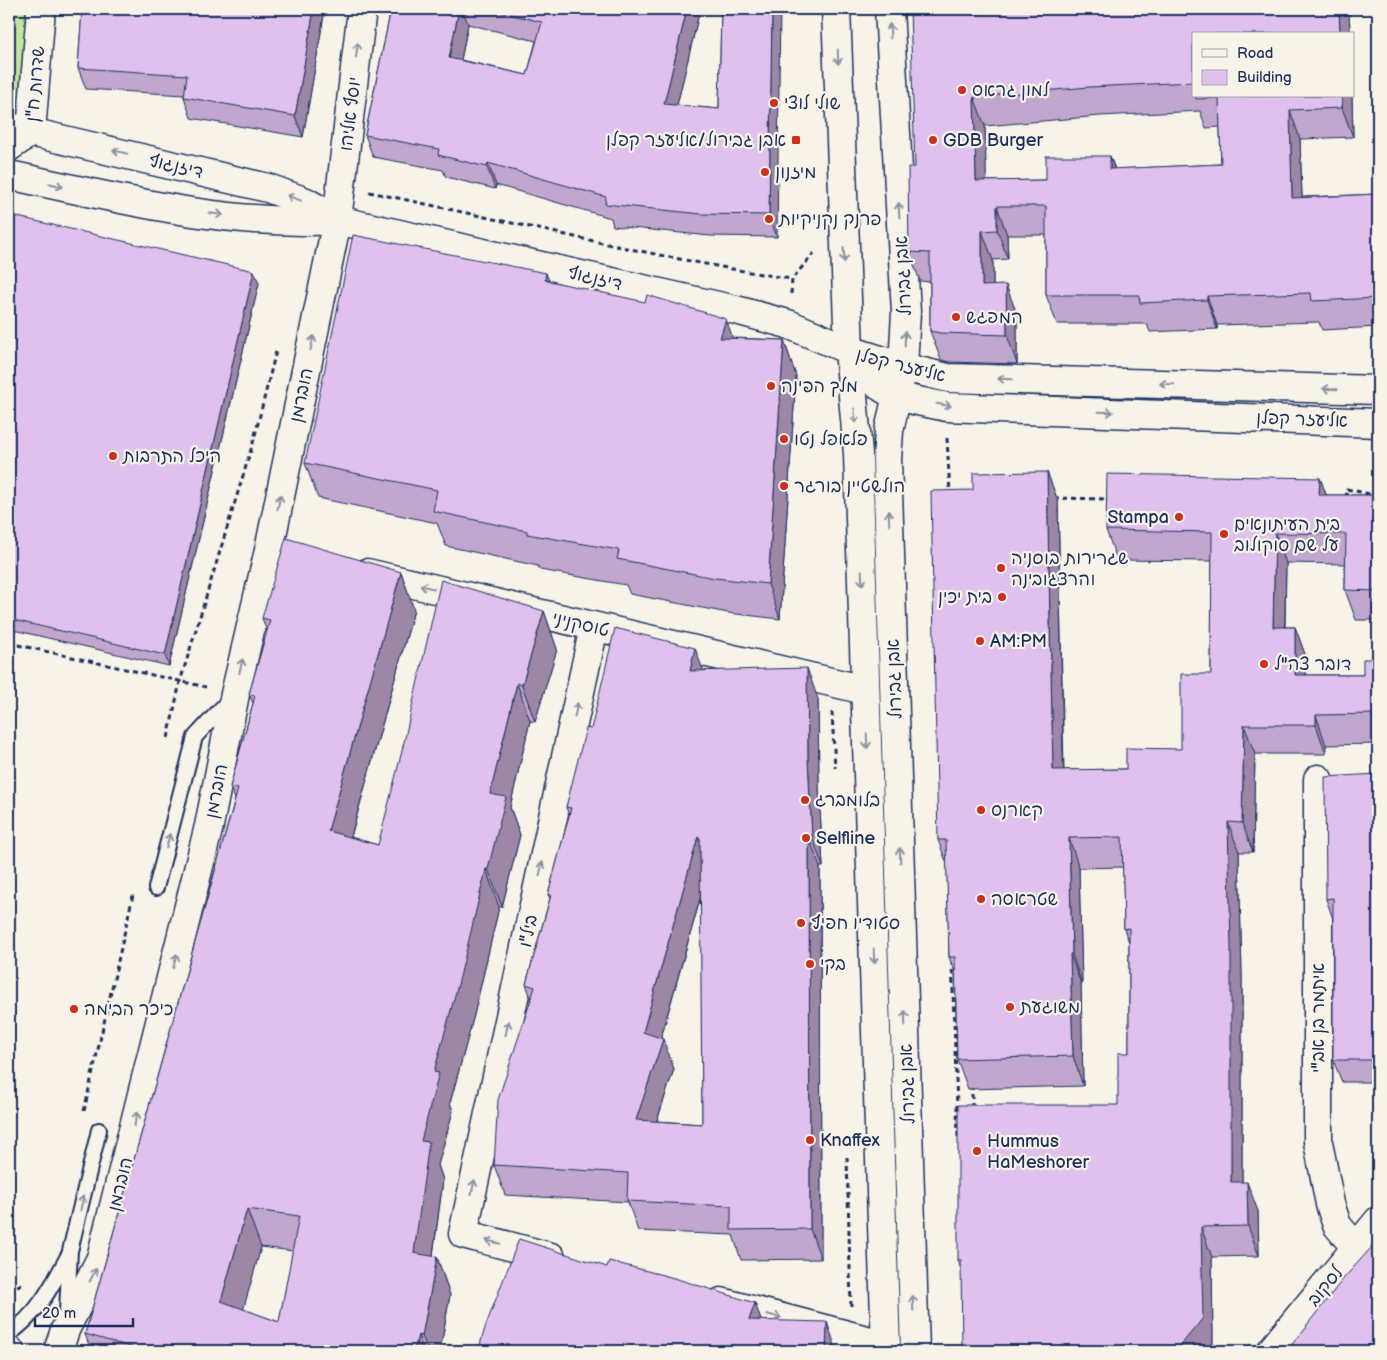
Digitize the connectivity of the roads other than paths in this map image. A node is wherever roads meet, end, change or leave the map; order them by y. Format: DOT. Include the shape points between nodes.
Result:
graph roads {
  1 [pos="41,9"];
  2 [pos="362,9"];
  3 [pos="836,9"];
  4 [pos="889,9"];
  5 [pos="16,135"];
  6 [pos="9,175"];
  7 [pos="337,220"];
  8 [pos="848,350"];
  9 [pos="904,367"];
  10 [pos="1378,390"];
  11 [pos="896,395"];
  12 [pos="1378,423"];
  13 [pos="269,550"];
  14 [pos="297,557"];
  15 [pos="345,568"];
  16 [pos="594,626"];
  17 [pos="865,690"];
  18 [pos="235,694"];
  19 [pos="1318,779"];
  20 [pos="156,888"];
  21 [pos="99,1130"];
  22 [pos="1378,1221"];
  23 [pos="1356,1248"];
  24 [pos="524,1250"];
  25 [pos="70,1251"];
  26 [pos="572,1262"];
  27 [pos="513,1277"];
  28 [pos="697,1295"];
  29 [pos="9,1334"];
  30 [pos="62,1340"];
  31 [pos="886,1348"];
  32 [pos="915,1351"];
  33 [pos="1271,1351"];
  1 -- 5 [label="street, שדרות ח\"ן"];
  7 -- 2 [label="street, יוסף אליהו, one-way"];
  3 -- 8 [label="street, אבן גבירול, one-way"];
  9 -- 4 [label="street, אבן גבירול, one-way" via="906,312"];
  7 -- 5 [label="street, דיזנגוף, one-way" via="306,202 268,188"];
  6 -- 7 [label="street, דיזנגוף, one-way" via="112,198 247,218 304,222"];
  7 -- 8 [label="street, דיזנגוף" via="736,310 788,324"];
  13 -- 7 [label="street, הוברמן, one-way"];
  8 -- 9 [label="street, אליעזר קפלן"];
  8 -- 11 [label="street, אליעזר קפלן" via="870,378"];
  8 -- 17 [label="street, אבן גבירול, one-way" via="858,454"];
  10 -- 9 [label="street, אליעזר קפלן, one-way" via="948,378"];
  9 -- 11 [label="street, אבן גבירול"];
  11 -- 12 [label="street, אליעזר קפלן, one-way" via="946,407"];
  32 -- 11 [label="street, אבן גבירול, one-way" via="888,469 889,431"];
  13 -- 14 [label="street"];
  18 -- 13 [label="street, הוברמן, one-way"];
  16 -- 15 [label="street, טוסקניני, one-way"];
  16 -- 17 [label="street, טוסקניני"];
  24 -- 16 [label="street, ביל\"ו, one-way" via="463,1234"];
  17 -- 31 [label="street, אבן גבירול, one-way"];
  20 -- 18 [label="lane, one-way" via="195,737"];
  30 -- 18 [label="street, הוברמן, one-way" via="101,1258 209,826"];
  19 -- 23 [label="street, איתמר בן אב\"י" via="1318,1142 1337,1225"];
  25 -- 21 [label="lane, one-way"];
  22 -- 23 [label="street, לסקוב"];
  23 -- 33 [label="street, לסקוב"];
  24 -- 26 [label="street"];
  24 -- 27 [label="street"];
  25 -- 29 [label="lane" via="35,1311"];
  25 -- 30 [label="lane"];
  28 -- 31 [label="street, one-way"];
}
